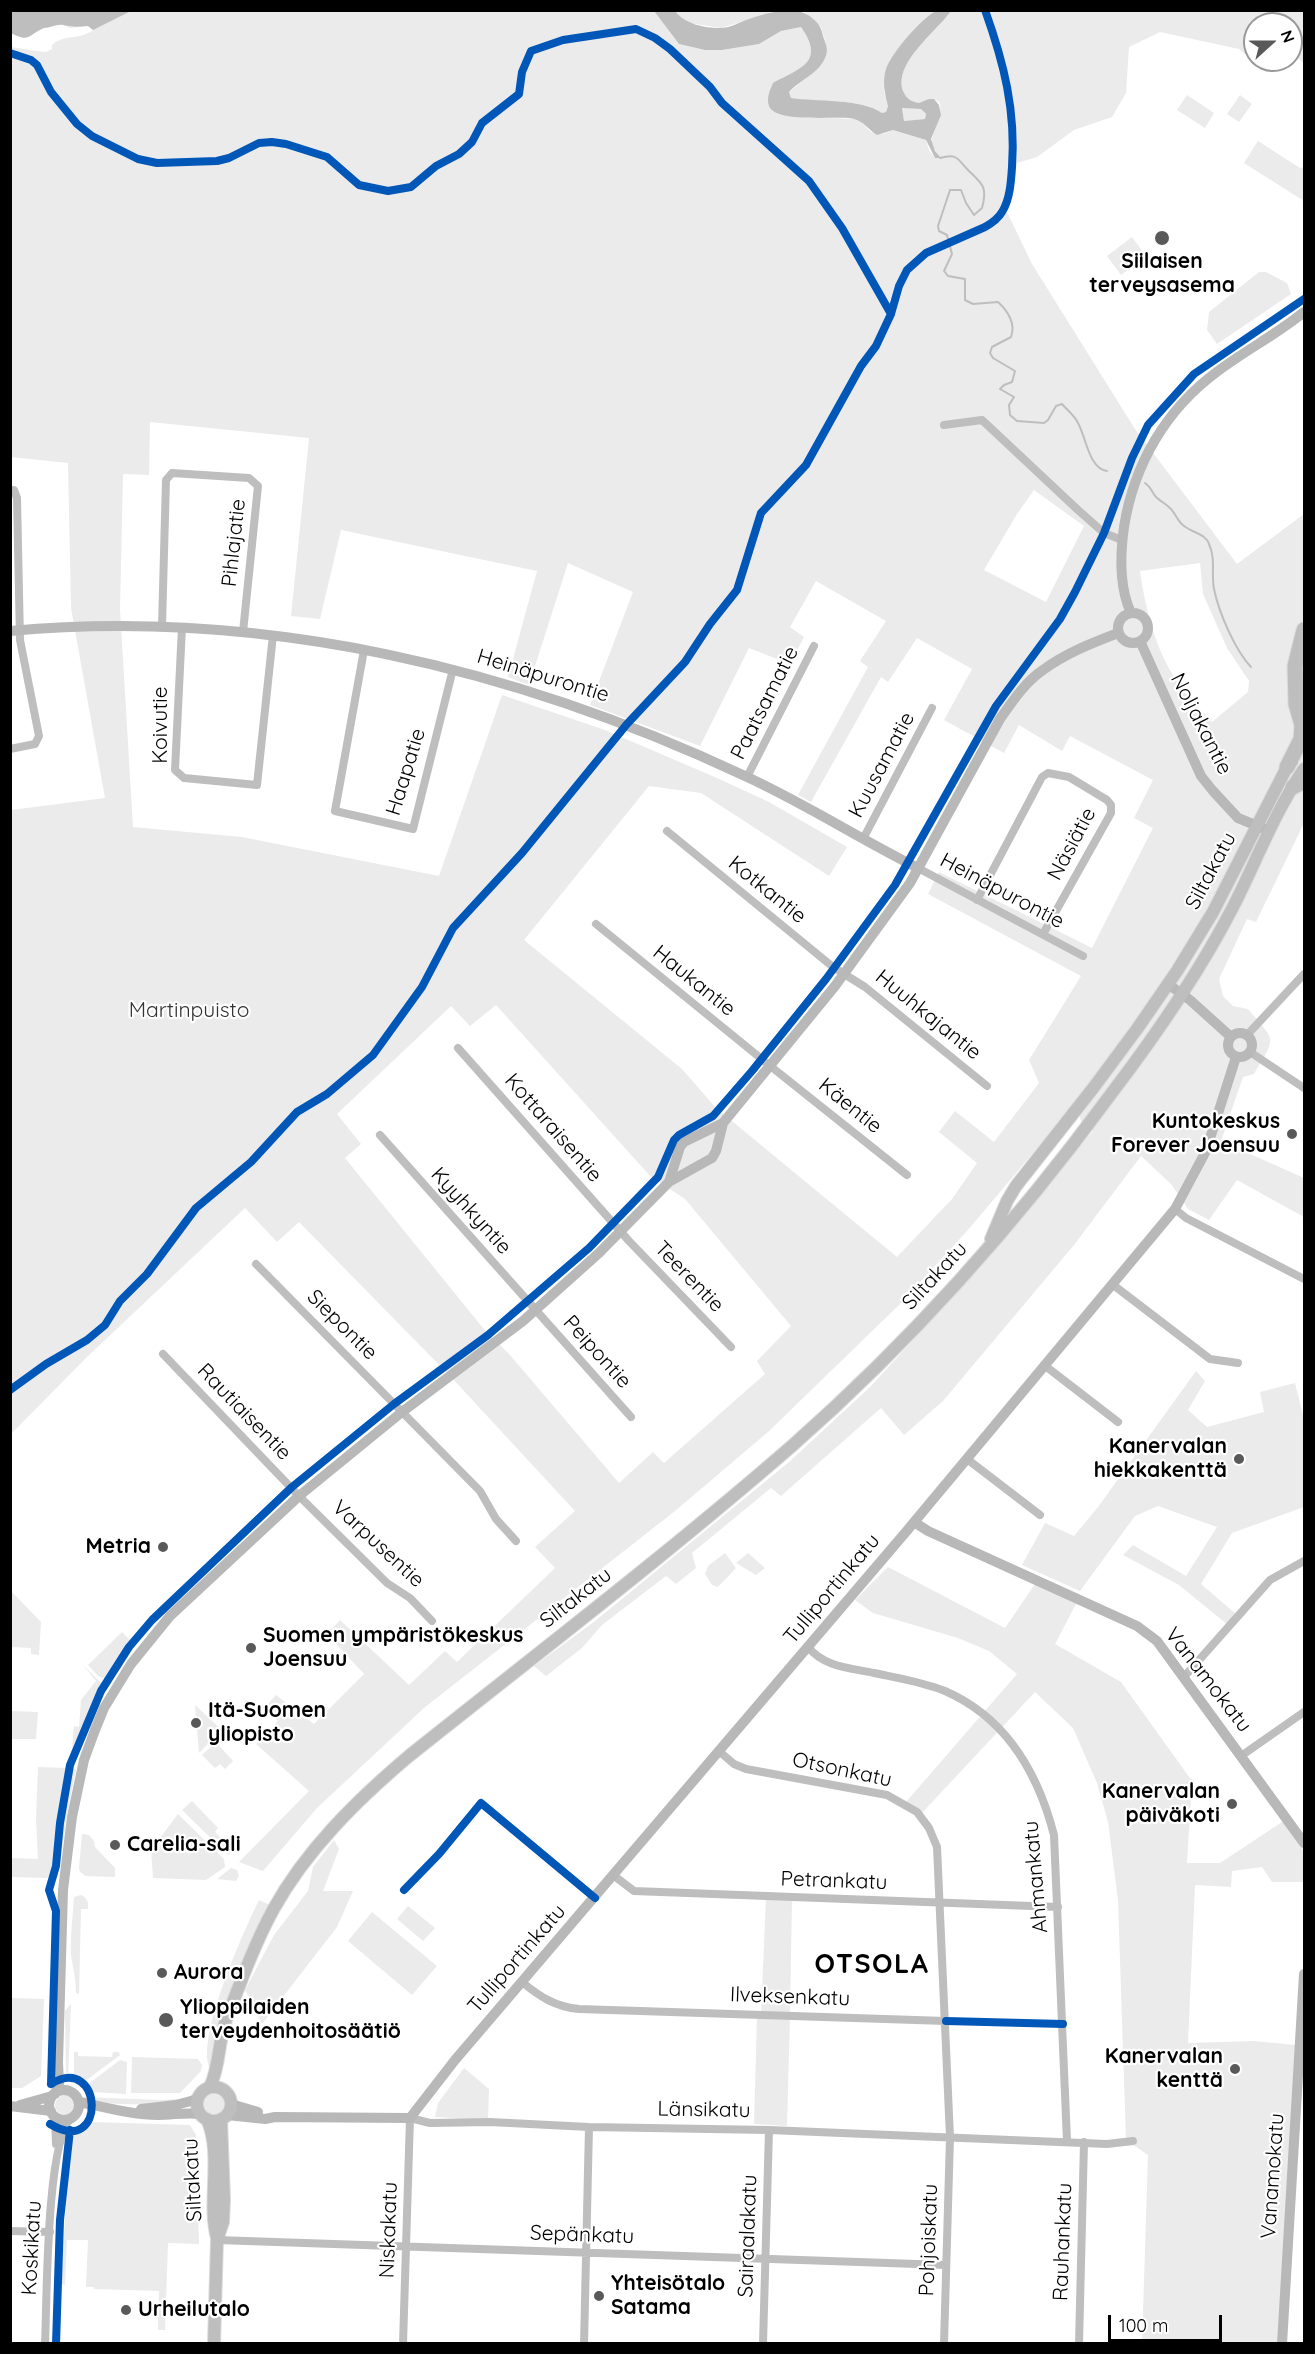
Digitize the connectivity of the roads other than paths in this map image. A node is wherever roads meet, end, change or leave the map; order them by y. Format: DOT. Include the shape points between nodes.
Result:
graph roads {
  1 [pos="1305,312"];
  2 [pos="944,425"];
  3 [pos="10,490"];
  4 [pos="1122,540"];
  5 [pos="1131,613"];
  6 [pos="162,626"];
  7 [pos="182,627"];
  8 [pos="15,630"];
  9 [pos="1305,630"];
  10 [pos="243,632"];
  11 [pos="1118,633"];
  12 [pos="273,635"];
  13 [pos="1140,641"];
  14 [pos="814,646"];
  15 [pos="364,650"];
  16 [pos="453,669"];
  17 [pos="1297,694"];
  18 [pos="932,708"];
  19 [pos="1305,715"];
  20 [pos="1305,747"];
  21 [pos="10,749"];
  22 [pos="1287,767"];
  23 [pos="1305,769"];
  24 [pos="747,777"];
  25 [pos="1299,784"];
  26 [pos="1257,826"];
  27 [pos="667,831"];
  28 [pos="1270,832"];
  29 [pos="863,839"];
  30 [pos="918,868"];
  31 [pos="977,900"];
  32 [pos="596,924"];
  33 [pos="1043,934"];
  34 [pos="1083,956"];
  35 [pos="844,974"];
  36 [pos="1305,974"];
  37 [pos="1168,984"];
  38 [pos="1182,994"];
  39 [pos="1247,1035"];
  40 [pos="1231,1037"];
  41 [pos="458,1048"];
  42 [pos="1250,1052"];
  43 [pos="1236,1057"];
  44 [pos="769,1065"];
  45 [pos="987,1086"];
  46 [pos="1305,1088"];
  47 [pos="723,1123"];
  48 [pos="380,1135"];
  49 [pos="907,1175"];
  50 [pos="669,1182"];
  51 [pos="1175,1209"];
  52 [pos="621,1232"];
  53 [pos="987,1249"];
  54 [pos="256,1264"];
  55 [pos="1305,1279"];
  56 [pos="1112,1284"];
  57 [pos="536,1310"];
  58 [pos="731,1347"];
  59 [pos="163,1354"];
  60 [pos="1238,1363"];
  61 [pos="1044,1365"];
  62 [pos="402,1412"];
  63 [pos="631,1417"];
  64 [pos="1118,1422"];
  65 [pos="967,1459"];
  66 [pos="298,1496"];
  67 [pos="1040,1515"];
  68 [pos="914,1522"];
  69 [pos="516,1541"];
  70 [pos="1305,1561"];
  71 [pos="432,1621"];
  72 [pos="808,1647"];
  73 [pos="1184,1677"];
  74 [pos="1305,1712"];
  75 [pos="720,1752"];
  76 [pos="1241,1756"];
  77 [pos="481,1803"];
  78 [pos="1305,1843"];
  79 [pos="613,1875"];
  80 [pos="595,1898"];
  81 [pos="940,1903"];
  82 [pos="1058,1906"];
  83 [pos="1305,1974"];
  84 [pos="522,1982"];
  85 [pos="232,2007"];
  86 [pos="946,2021"];
  87 [pos="59,2045"];
  88 [pos="1301,2076"];
  89 [pos="210,2087"];
  90 [pos="225,2091"];
  91 [pos="70,2092"];
  92 [pos="54,2095"];
  93 [pos="198,2098"];
  94 [pos="14,2106"];
  95 [pos="126,2110"];
  96 [pos="75,2111"];
  97 [pos="226,2113"];
  98 [pos="53,2114"];
  99 [pos="204,2116"];
  100 [pos="410,2118"];
  101 [pos="589,2127"];
  102 [pos="769,2130"];
  103 [pos="950,2137"];
  104 [pos="1067,2141"];
  105 [pos="1133,2141"];
  106 [pos="1084,2142"];
  107 [pos="56,2154"];
  108 [pos="10,2231"];
  109 [pos="50,2232"];
  110 [pos="217,2240"];
  111 [pos="406,2247"];
  112 [pos="586,2253"];
  113 [pos="766,2259"];
  114 [pos="946,2265"];
  115 [pos="45,2343"];
  116 [pos="214,2343"];
  117 [pos="403,2343"];
  118 [pos="584,2343"];
  119 [pos="763,2343"];
  120 [pos="944,2343"];
  121 [pos="1078,2343"];
  122 [pos="1282,2343"];
  1 -- 4 [label="street" via="1218,370 1170,417 1145,455 1126,512"];
  2 -- 4 [label="street" via="982,420 1104,533"];
  3 -- 8 [label="street" via="14,490 17,498"];
  4 -- 5 [label="street" via="1122,579"];
  5 -- 11 [label="street" via="1119,621"];
  5 -- 13 [label="street" via="1141,615 1147,623 1147,634"];
  6 -- 7 [label="street, Heinäpurontie"];
  6 -- 8 [label="street, Heinäpurontie"];
  6 -- 10 [label="street, Pihlajatie" via="166,480 172,473 249,478 258,486"];
  7 -- 10 [label="street, Heinäpurontie"];
  7 -- 12 [label="street, Koivutie" via="175,770 184,778 257,785"];
  8 -- 21 [label="street" via="39,736 35,744"];
  9 -- 17 [label="highway" via="1295,666"];
  10 -- 12 [label="street, Heinäpurontie"];
  11 -- 13 [label="street" via="1130,643"];
  11 -- 30 [label="street" via="1080,648 1042,670 1022,690 1000,719"];
  12 -- 15 [label="street, Heinäpurontie"];
  13 -- 26 [label="street, Noljakantie" via="1202,776 1238,818"];
  14 -- 24 [label="street, Paatsamatie"];
  15 -- 16 [label="street, Heinäpurontie"];
  15 -- 16 [label="street, Haapatie" via="335,812 412,829"];
  16 -- 24 [label="street, Heinäpurontie" via="617,720"];
  17 -- 19 [label="highway"];
  17 -- 22 [label="highway" via="1301,739"];
  18 -- 29 [label="street, Kuusamatie"];
  20 -- 22 [label="main road, Siltakatu"];
  22 -- 26 [label="main road, Siltakatu"];
  23 -- 25 [label="main road, Siltakatu"];
  24 -- 29 [label="street, Heinäpurontie"];
  25 -- 28 [label="main road, Siltakatu"];
  26 -- 28 [label="street, Noljakantie"];
  26 -- 37 [label="main road, Siltakatu" via="1213,912"];
  27 -- 35 [label="street, Kotkantie"];
  28 -- 38 [label="main road, Siltakatu" via="1232,909"];
  29 -- 30 [label="street, Heinäpurontie"];
  30 -- 31 [label="street, Heinäpurontie"];
  30 -- 35 [label="street"];
  31 -- 33 [label="street, Heinäpurontie"];
  31 -- 33 [label="street, Näsiätie" via="1042,777 1048,773 1069,777 1107,800 1111,813"];
  32 -- 44 [label="street, Haukantie"];
  33 -- 34 [label="street, Heinäpurontie"];
  35 -- 44 [label="street"];
  35 -- 45 [label="street, Huuhkajantie"];
  36 -- 39 [label="street"];
  37 -- 38 [label="street"];
  37 -- 53 [label="main road, Siltakatu" via="1094,1088 1016,1186"];
  38 -- 40 [label="street"];
  38 -- 53 [label="main road, Siltakatu" via="1104,1104"];
  39 -- 40 [label="street" via="1238,1033"];
  39 -- 42 [label="street" via="1252,1041"];
  40 -- 43 [label="street" via="1229,1050"];
  41 -- 52 [label="street, Kottaraisentie"];
  42 -- 43 [label="street"];
  42 -- 46 [label="street"];
  43 -- 51 [label="street, Tulliportinkatu" via="1206,1151"];
  44 -- 47 [label="street"];
  44 -- 49 [label="street, Käentie"];
  47 -- 50 [label="street" via="712,1158"];
  47 -- 50 [label="street" via="684,1142"];
  48 -- 57 [label="street, Kyyhkyntie"];
  50 -- 52 [label="street"];
  51 -- 55 [label="street"];
  51 -- 56 [label="street, Tulliportinkatu"];
  52 -- 57 [label="street"];
  52 -- 58 [label="street, Teerentie"];
  53 -- 85 [label="main road, Siltakatu" via="907,1335 795,1443 378,1783 329,1833 273,1911"];
  54 -- 62 [label="street, Siepontie"];
  56 -- 60 [label="street" via="1210,1359"];
  56 -- 61 [label="street, Tulliportinkatu"];
  57 -- 62 [label="street"];
  57 -- 63 [label="street, Peipontie"];
  59 -- 66 [label="street, Rautiaisentie"];
  61 -- 64 [label="street"];
  61 -- 65 [label="street, Tulliportinkatu"];
  62 -- 66 [label="street"];
  62 -- 69 [label="street, Siepontie" via="480,1491 496,1519"];
  65 -- 67 [label="street"];
  65 -- 68 [label="street, Tulliportinkatu"];
  66 -- 71 [label="street, Varpusentie"];
  66 -- 87 [label="street" via="170,1616 131,1664 95,1730 79,1783 65,1863"];
  68 -- 72 [label="street, Tulliportinkatu"];
  68 -- 73 [label="street, Vanamokatu" via="1137,1626 1157,1641"];
  70 -- 73 [label="street" via="1270,1580"];
  72 -- 75 [label="street, Tulliportinkatu"];
  72 -- 82 [label="street, Ahmankatu" via="824,1662 946,1692 968,1703 1003,1732 1032,1771 1046,1804 1054,1835"];
  73 -- 76 [label="street, Vanamokatu"];
  74 -- 76 [label="street"];
  75 -- 79 [label="street, Tulliportinkatu"];
  75 -- 81 [label="street, Otsonkatu" via="746,1769 869,1791 902,1802 929,1828 937,1847"];
  76 -- 78 [label="street, Vanamokatu"];
  77 -- 80 [label="street"];
  79 -- 80 [label="street, Tulliportinkatu"];
  79 -- 81 [label="street, Petrankatu" via="634,1891"];
  80 -- 84 [label="street, Tulliportinkatu"];
  81 -- 82 [label="street, Petrankatu"];
  81 -- 86 [label="street, Otsonkatu"];
  82 -- 104 [label="street, Ahmankatu"];
  83 -- 88 [label="street, Vanamokatu"];
  84 -- 86 [label="street, Ilveksenkatu" via="551,2002 579,2009"];
  84 -- 100 [label="street, Tulliportinkatu"];
  85 -- 89 [label="main road, Siltakatu"];
  85 -- 90 [label="main road, Siltakatu"];
  86 -- 103 [label="street, Otsonkatu"];
  87 -- 91 [label="street"];
  87 -- 92 [label="street" via="59,2084"];
  88 -- 122 [label="street, Vanamokatu"];
  89 -- 90 [label="main road"];
  89 -- 93 [label="main road"];
  90 -- 97 [label="main road"];
  91 -- 92 [label="street"];
  91 -- 96 [label="street" via="76,2096"];
  92 -- 94 [label="street"];
  92 -- 98 [label="street" via="50,2104"];
  93 -- 95 [label="street" via="176,2105"];
  93 -- 99 [label="main road" via="198,2109"];
  94 -- 98 [label="street"];
  95 -- 96 [label="street"];
  95 -- 99 [label="street"];
  96 -- 98 [label="street" via="63,2120"];
  96 -- 107 [label="street, Koskikatu" via="65,2124"];
  97 -- 99 [label="main road"];
  97 -- 100 [label="street, Länsikatu"];
  97 -- 110 [label="main road, Siltakatu" via="223,2222"];
  98 -- 107 [label="street, Koskikatu"];
  99 -- 110 [label="main road, Siltakatu" via="212,2135 213,2221"];
  100 -- 101 [label="street, Länsikatu" via="430,2123"];
  100 -- 111 [label="street, Niskakatu"];
  101 -- 102 [label="street, Länsikatu"];
  101 -- 112 [label="street"];
  102 -- 103 [label="street, Länsikatu"];
  102 -- 113 [label="street, Sairaalakatu"];
  103 -- 104 [label="street, Länsikatu"];
  103 -- 114 [label="street, Pohjoiskatu"];
  104 -- 106 [label="street, Länsikatu"];
  105 -- 106 [label="street, Länsikatu"];
  106 -- 121 [label="street, Rauhankatu"];
  107 -- 109 [label="street, Koskikatu"];
  108 -- 109 [label="street"];
  109 -- 115 [label="street, Koskikatu"];
  110 -- 111 [label="street, Sepänkatu"];
  110 -- 116 [label="main road, Siltakatu"];
  111 -- 112 [label="street, Sepänkatu"];
  111 -- 117 [label="street, Niskakatu"];
  112 -- 113 [label="street, Sepänkatu"];
  112 -- 118 [label="street"];
  113 -- 114 [label="street, Sepänkatu"];
  113 -- 119 [label="street, Sairaalakatu"];
  114 -- 120 [label="street, Pohjoiskatu"];
}
